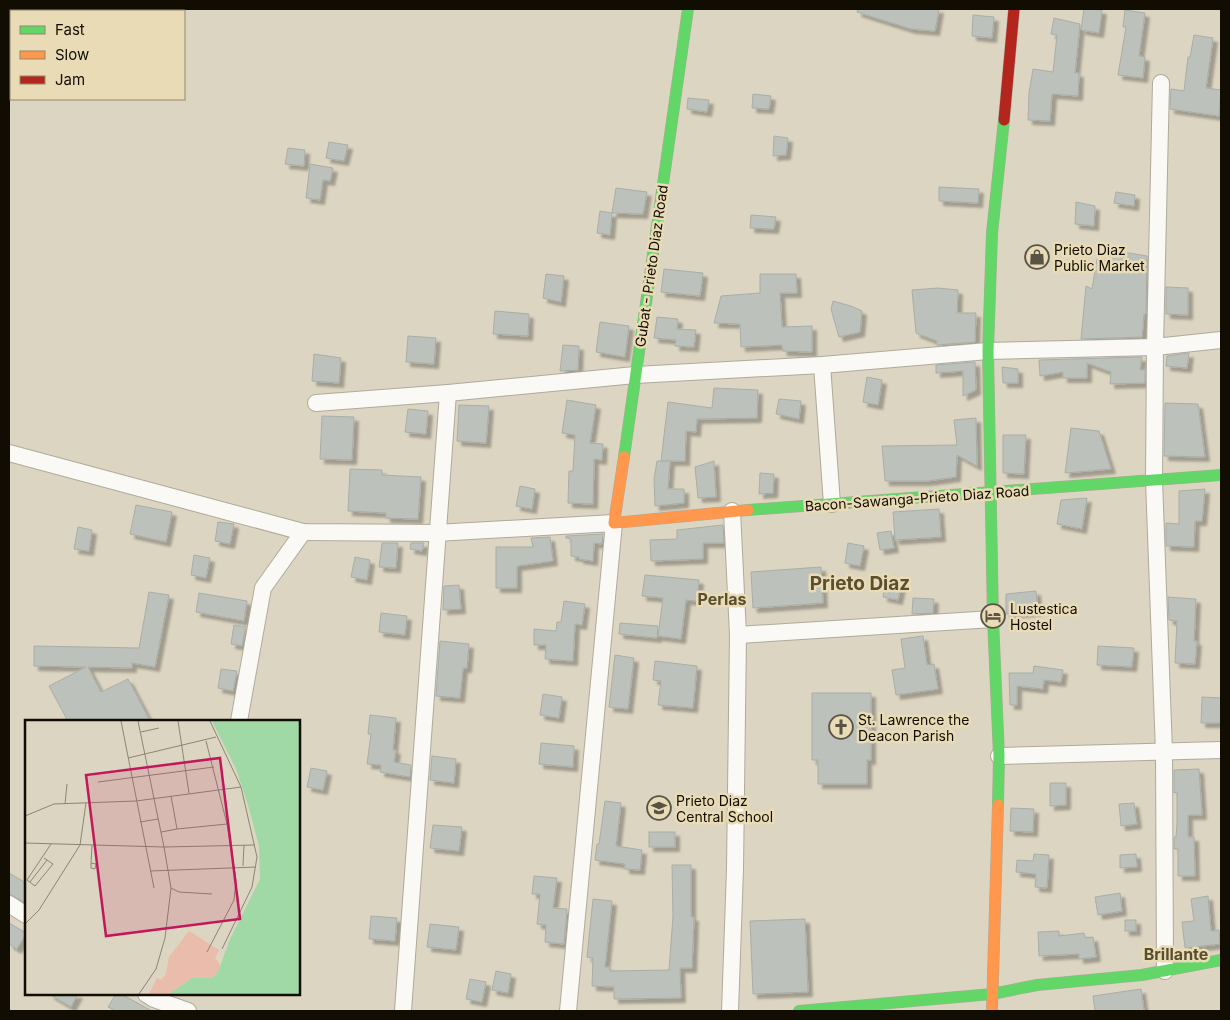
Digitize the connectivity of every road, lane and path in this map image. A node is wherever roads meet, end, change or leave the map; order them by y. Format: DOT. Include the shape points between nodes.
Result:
graph roads {
  1 [pos="688,9"];
  2 [pos="1014,9"];
  3 [pos="1161,83"];
  4 [pos="1221,340"];
  5 [pos="1155,347"];
  6 [pos="988,351"];
  7 [pos="822,365"];
  8 [pos="635,375"];
  9 [pos="448,393"];
  10 [pos="316,404"];
  11 [pos="9,453"];
  12 [pos="1221,475"];
  13 [pos="1154,480"];
  14 [pos="991,492"];
  15 [pos="832,504"];
  16 [pos="732,511"];
  17 [pos="614,523"];
  18 [pos="304,532"];
  19 [pos="436,533"];
  20 [pos="993,619"];
  21 [pos="738,635"];
  22 [pos="239,720"];
  23 [pos="1221,750"];
  24 [pos="1164,752"];
  25 [pos="999,756"];
  26 [pos="9,904"];
  27 [pos="25,914"];
  28 [pos="1221,960"];
  29 [pos="1164,972"];
  30 [pos="992,994"];
  31 [pos="148,995"];
  32 [pos="188,1011"];
  33 [pos="403,1011"];
  34 [pos="568,1011"];
  35 [pos="730,1011"];
  36 [pos="799,1011"];
  37 [pos="992,1011"];
  1 -- 8 [label="street, Gubat - Prieto Diaz Road"];
  2 -- 6 [label="street" via="992,233"];
  3 -- 5 [label="street"];
  4 -- 5 [label="street"];
  5 -- 6 [label="street"];
  5 -- 13 [label="street"];
  6 -- 7 [label="street"];
  6 -- 14 [label="street"];
  7 -- 8 [label="street"];
  7 -- 15 [label="street"];
  8 -- 9 [label="street"];
  8 -- 17 [label="street, Gubat - Prieto Diaz Road"];
  9 -- 10 [label="street"];
  9 -- 19 [label="street"];
  11 -- 18 [label="street"];
  12 -- 13 [label="street, Bacon-Sawanga-Prieto Diaz Road"];
  13 -- 14 [label="street, Bacon-Sawanga-Prieto Diaz Road"];
  13 -- 24 [label="street"];
  14 -- 15 [label="street, Bacon-Sawanga-Prieto Diaz Road"];
  14 -- 20 [label="street"];
  15 -- 16 [label="street, Bacon-Sawanga-Prieto Diaz Road"];
  16 -- 17 [label="street, Bacon-Sawanga-Prieto Diaz Road"];
  16 -- 21 [label="street"];
  17 -- 19 [label="street"];
  17 -- 34 [label="street"];
  18 -- 19 [label="street"];
  18 -- 22 [label="street" via="263,588"];
  19 -- 33 [label="street"];
  20 -- 21 [label="street"];
  20 -- 25 [label="street"];
  21 -- 35 [label="street"];
  23 -- 24 [label="street"];
  24 -- 25 [label="street"];
  24 -- 29 [label="street"];
  25 -- 30 [label="street"];
  26 -- 27 [label="street"];
  28 -- 29 [label="street"];
  29 -- 30 [label="street" via="1037,985"];
  30 -- 36 [label="street"];
  30 -- 37 [label="street"];
  31 -- 32 [label="street"];
}
